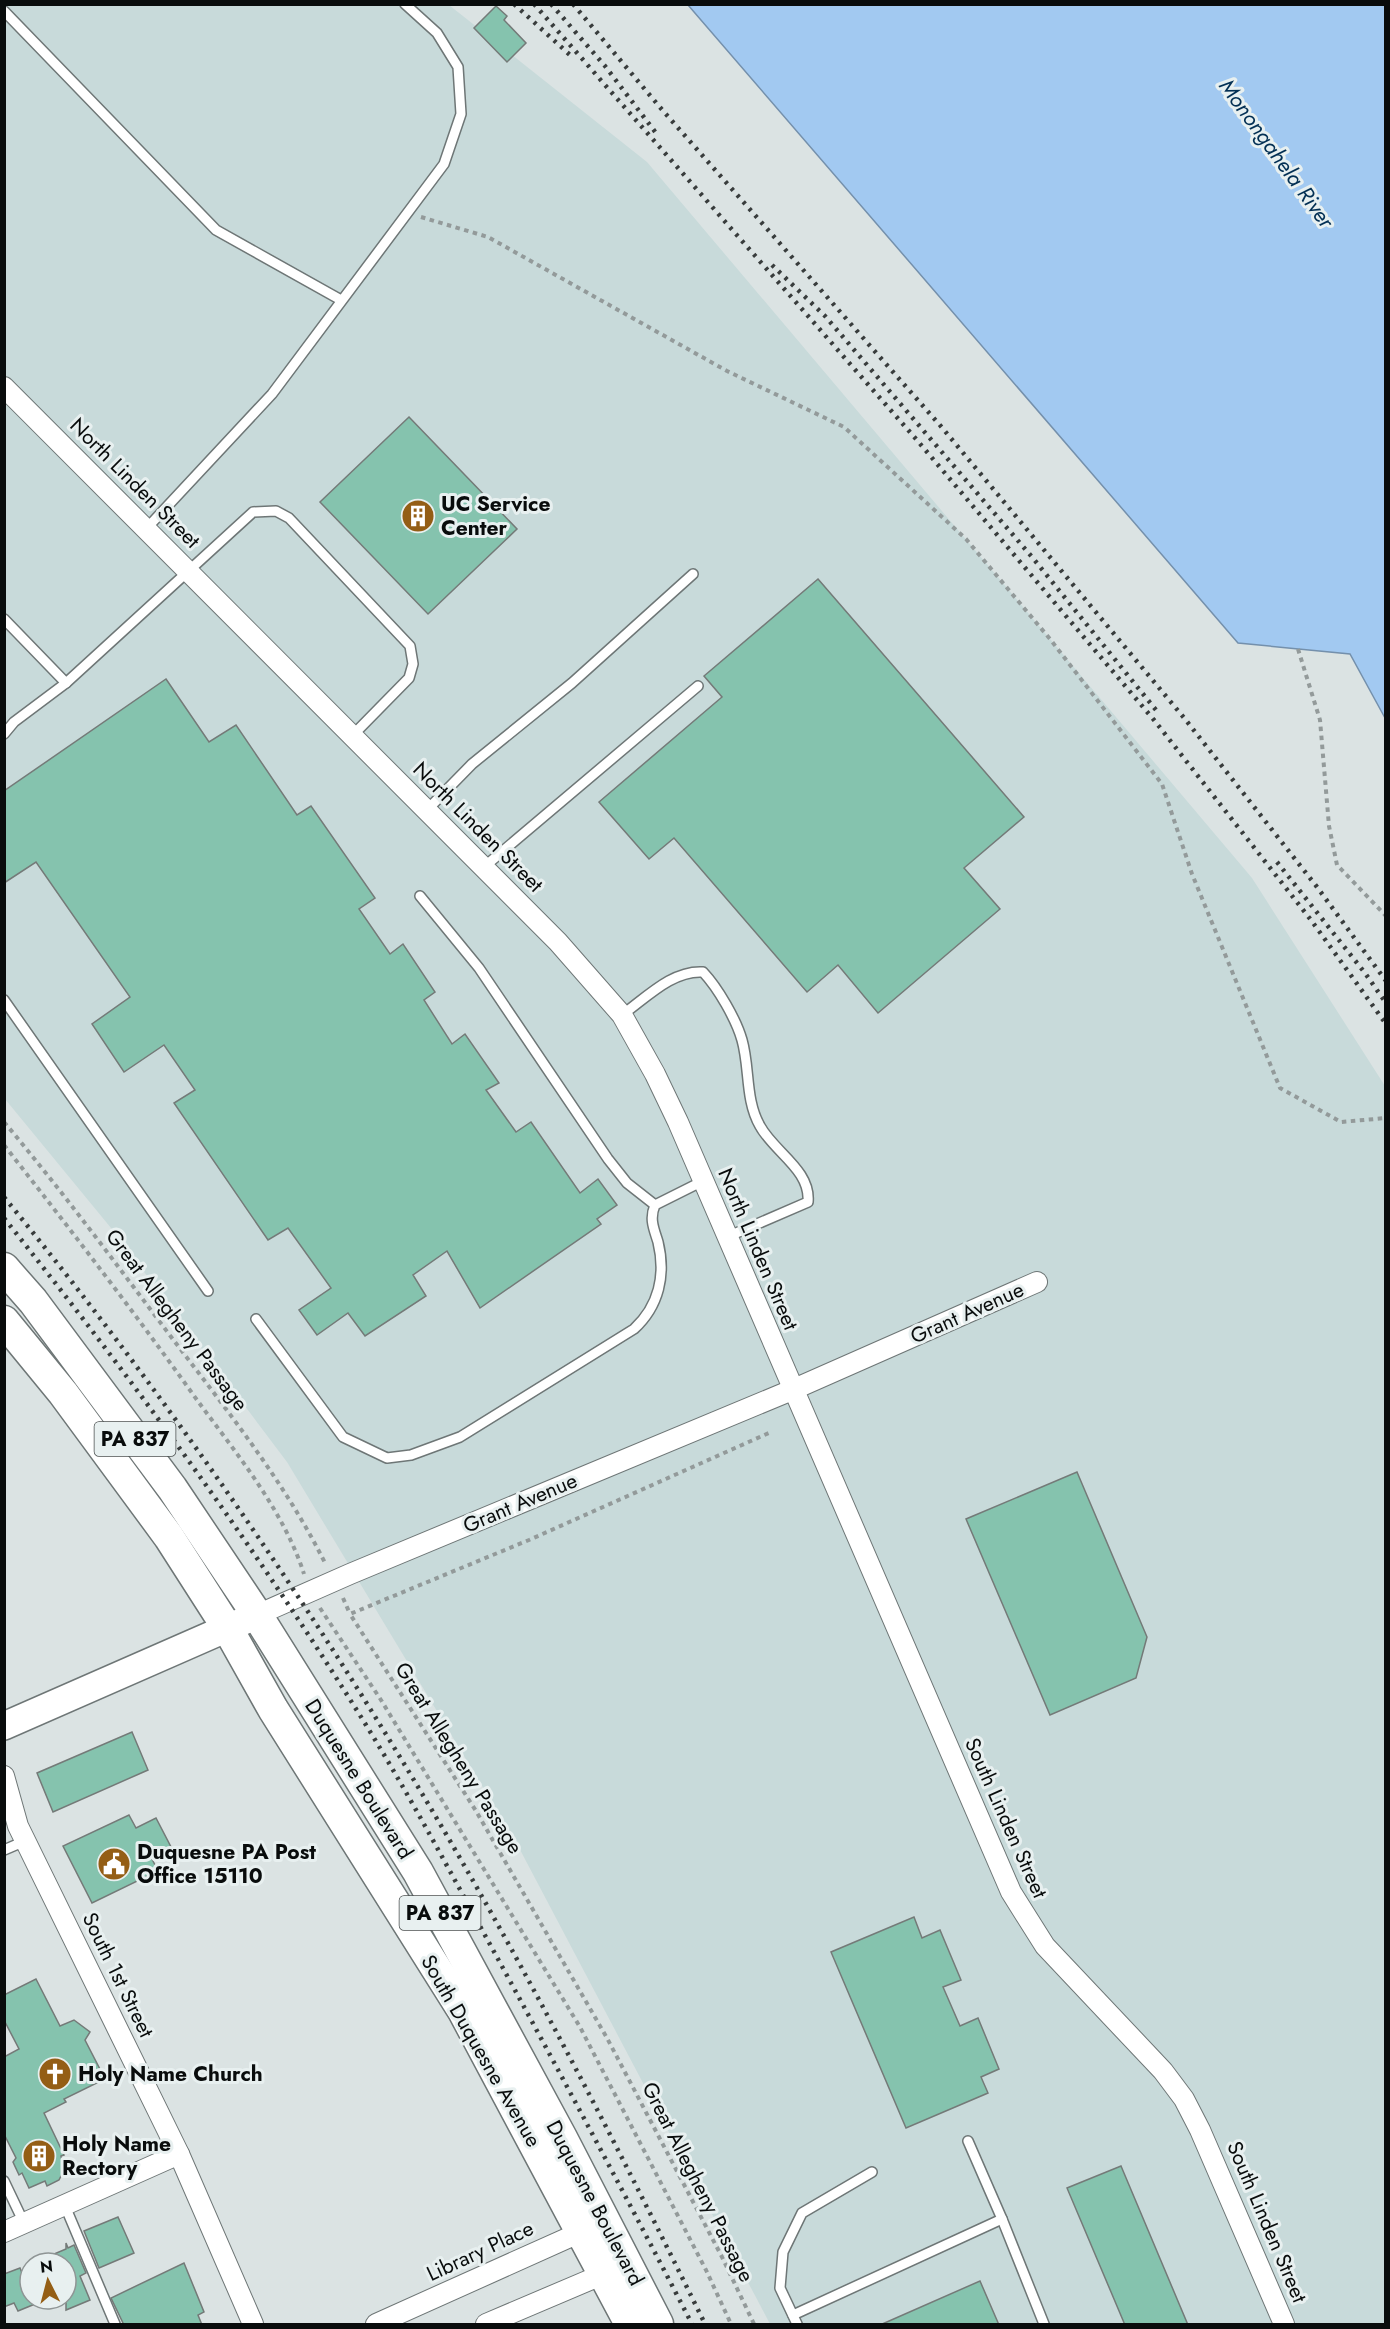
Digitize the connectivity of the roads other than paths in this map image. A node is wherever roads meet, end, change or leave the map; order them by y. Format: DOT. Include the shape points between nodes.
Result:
graph roads {
  1 [pos="405,4"];
  2 [pos="4,11"];
  3 [pos="341,300"];
  4 [pos="4,387"];
  5 [pos="147,528"];
  6 [pos="190,571"];
  7 [pos="693,574"];
  8 [pos="4,619"];
  9 [pos="66,683"];
  10 [pos="698,686"];
  11 [pos="4,734"];
  12 [pos="353,735"];
  13 [pos="427,810"];
  14 [pos="484,867"];
  15 [pos="420,896"];
  16 [pos="4,1000"];
  17 [pos="622,1015"];
  18 [pos="703,1181"];
  19 [pos="655,1205"];
  20 [pos="727,1237"];
  21 [pos="4,1268"];
  22 [pos="1037,1282"];
  23 [pos="208,1291"];
  24 [pos="256,1319"];
  25 [pos="4,1321"];
  26 [pos="792,1390"];
  27 [pos="257,1615"];
  28 [pos="228,1629"];
  29 [pos="4,1726"];
  30 [pos="4,1776"];
  31 [pos="25,1841"];
  32 [pos="4,1850"];
  33 [pos="968,2141"];
  34 [pos="179,2154"];
  35 [pos="872,2172"];
  36 [pos="4,2181"];
  37 [pos="65,2206"];
  38 [pos="1002,2219"];
  39 [pos="24,2223"];
  40 [pos="593,2226"];
  41 [pos="4,2232"];
  42 [pos="616,2269"];
  43 [pos="795,2320"];
  44 [pos="115,2325"];
  45 [pos="253,2325"];
  46 [pos="376,2325"];
  47 [pos="486,2325"];
  48 [pos="630,2325"];
  49 [pos="658,2325"];
  50 [pos="1044,2325"];
  51 [pos="1284,2325"];
  1 -- 3 [label="lane" via="437,33 458,67 461,114 444,164"];
  2 -- 3 [label="lane" via="216,230"];
  3 -- 5 [label="lane" via="272,394"];
  4 -- 5 [label="street, North Linden Street"];
  5 -- 6 [label="street, North Linden Street"];
  6 -- 9 [label="lane"];
  6 -- 12 [label="street, North Linden Street"];
  6 -- 12 [label="lane" via="253,512 276,511 289,518 410,646 413,664 409,678"];
  7 -- 13 [label="lane" via="572,682 472,764"];
  8 -- 9 [label="lane"];
  9 -- 11 [label="lane"];
  10 -- 14 [label="lane"];
  12 -- 13 [label="street, North Linden Street"];
  13 -- 14 [label="street, North Linden Street"];
  14 -- 17 [label="street, North Linden Street"];
  15 -- 19 [label="lane" via="479,968 627,1184"];
  16 -- 23 [label="lane"];
  17 -- 18 [label="street, North Linden Street" via="655,1074"];
  17 -- 20 [label="lane" via="677,976 703,972 713,982 742,1040 752,1108 760,1127 809,1190 808,1202"];
  18 -- 19 [label="lane"];
  18 -- 20 [label="street, North Linden Street"];
  19 -- 24 [label="lane" via="652,1226 663,1268 660,1286 645,1318 634,1329 500,1414 460,1437 411,1455 387,1458 343,1437"];
  20 -- 26 [label="street, North Linden Street"];
  21 -- 27 [label="main road, Duquesne Boulevard / PA 837" via="33,1301 172,1488"];
  22 -- 26 [label="street, Grant Avenue"];
  25 -- 28 [label="main road, PA 837" via="63,1393 162,1528"];
  26 -- 27 [label="street, Grant Avenue"];
  26 -- 51 [label="street, South Linden Street" via="1011,1892 1045,1946 1163,2071 1184,2099"];
  27 -- 28 [label="street, Grant Avenue"];
  27 -- 40 [label="main road, Duquesne Boulevard / PA 837" via="418,1872"];
  28 -- 29 [label="street, Grant Avenue"];
  28 -- 40 [label="main road, South Duquesne Avenue / PA 837" via="273,1709"];
  30 -- 31 [label="street, South 1st Street"];
  31 -- 32 [label="lane"];
  31 -- 34 [label="street, South 1st Street"];
  33 -- 38 [label="lane"];
  34 -- 37 [label="street"];
  34 -- 45 [label="street, South 1st Street"];
  35 -- 43 [label="lane" via="802,2213 783,2252 780,2288"];
  36 -- 39 [label="lane"];
  37 -- 39 [label="street"];
  37 -- 44 [label="lane"];
  38 -- 43 [label="lane"];
  38 -- 50 [label="lane"];
  39 -- 41 [label="street"];
  40 -- 42 [label="main road, South Duquesne Avenue / PA 837"];
  40 -- 46 [label="street, Library Place"];
  42 -- 47 [label="street"];
  42 -- 48 [label="main road, South Duquesne Avenue / PA 837"];
  42 -- 49 [label="main road, Duquesne Boulevard / PA 837"];
}
